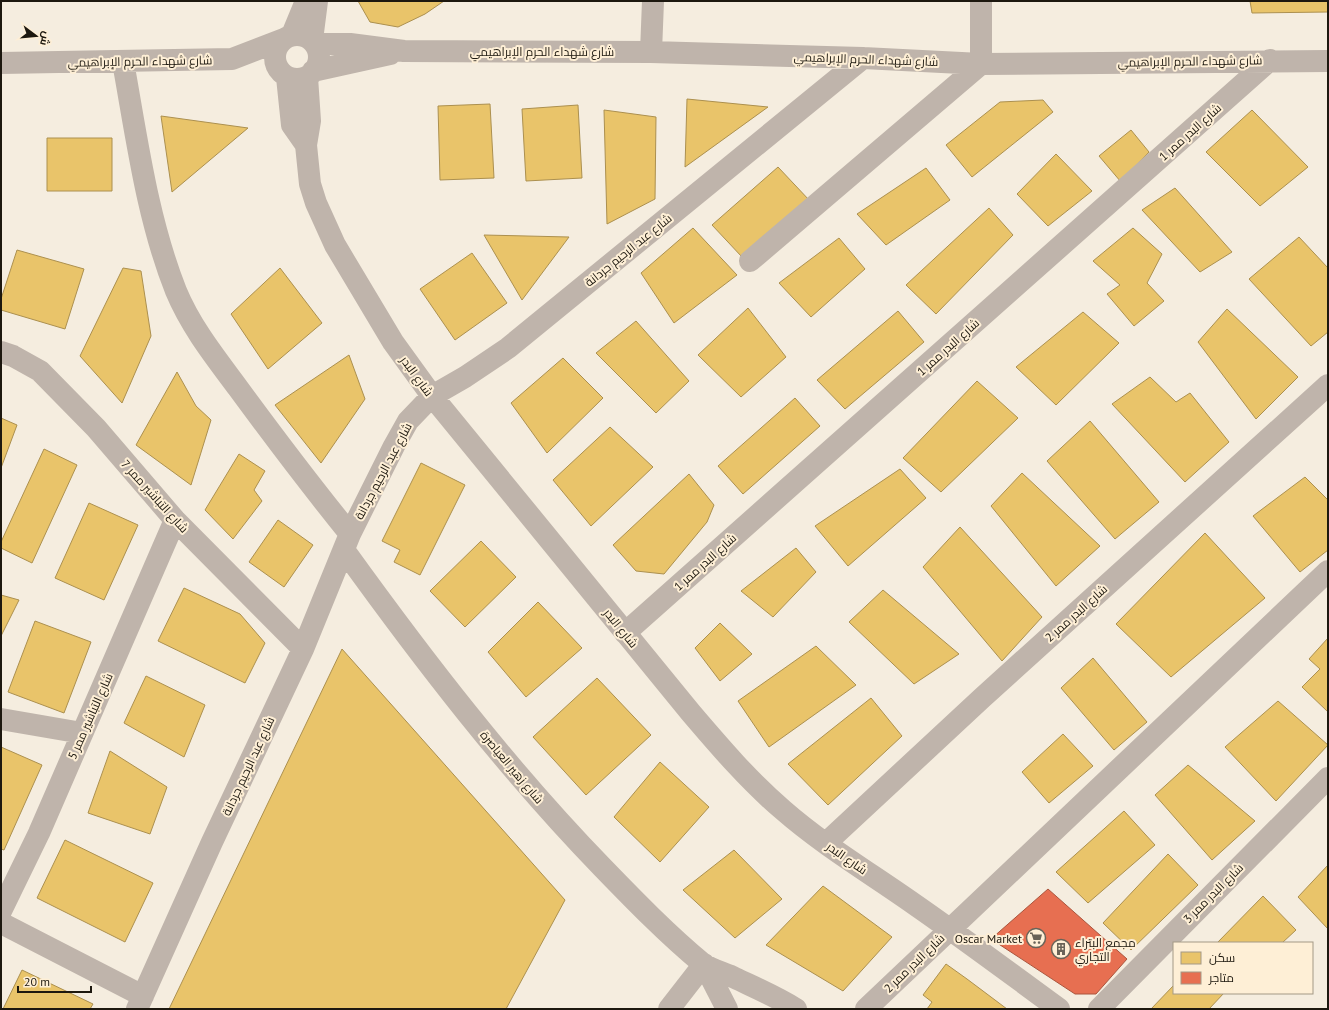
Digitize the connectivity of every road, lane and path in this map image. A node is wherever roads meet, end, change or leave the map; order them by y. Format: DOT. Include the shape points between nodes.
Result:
graph roads {
  1 [pos="306,1"];
  2 [pos="317,1"];
  3 [pos="653,1"];
  4 [pos="981,1"];
  5 [pos="301,40"];
  6 [pos="404,51"];
  7 [pos="651,52"];
  8 [pos="862,58"];
  9 [pos="232,59"];
  10 [pos="1270,60"];
  11 [pos="1328,61"];
  12 [pos="123,62"];
  13 [pos="1,63"];
  14 [pos="981,64"];
  15 [pos="297,74"];
  16 [pos="750,261"];
  17 [pos="1,352"];
  18 [pos="1328,384"];
  19 [pos="432,396"];
  20 [pos="176,520"];
  21 [pos="347,542"];
  22 [pos="1328,571"];
  23 [pos="625,633"];
  24 [pos="303,649"];
  25 [pos="1,720"];
  26 [pos="82,733"];
  27 [pos="1328,778"];
  28 [pos="826,843"];
  29 [pos="1,911"];
  30 [pos="1,923"];
  31 [pos="950,929"];
  32 [pos="704,964"];
  33 [pos="140,1002"];
  34 [pos="669,1009"];
  35 [pos="727,1009"];
  36 [pos="796,1009"];
  37 [pos="866,1009"];
  38 [pos="1059,1009"];
  39 [pos="1099,1009"];
  1 -- 5 [label="street"];
  2 -- 5 [label="street"];
  3 -- 7 [label="street"];
  4 -- 14 [label="street"];
  5 -- 6 [label="street, شارع شهداء الحرم الإبراهيمي"];
  5 -- 9 [label="street, شارع شهداء الحرم الإبراهيمي"];
  5 -- 15 [label="street" via="319,58"];
  5 -- 15 [label="street" via="278,46 275,54 276,63"];
  6 -- 7 [label="street, شارع شهداء الحرم الإبراهيمي"];
  6 -- 15 [label="street, شارع شهداء الحرم الإبراهيمي"];
  7 -- 8 [label="street, شارع شهداء الحرم الإبراهيمي"];
  8 -- 14 [label="street, شارع شهداء الحرم الإبراهيمي"];
  8 -- 19 [label="street, شارع عبد الرحيم جردانة" via="508,348"];
  9 -- 12 [label="street, شارع شهداء الحرم الإبراهيمي"];
  9 -- 15 [label="street, شارع شهداء الحرم الإبراهيمي"];
  10 -- 11 [label="street, شارع شهداء الحرم الإبراهيمي"];
  10 -- 14 [label="street, شارع شهداء الحرم الإبراهيمي"];
  10 -- 23 [label="street, شارع البدر ممر 1"];
  12 -- 13 [label="street, شارع شهداء الحرم الإبراهيمي"];
  12 -- 21 [label="street, شارع زهير العياصرة" via="149,202 159,242 177,292 190,319"];
  14 -- 16 [label="street"];
  15 -- 19 [label="street, شارع البدر" via="292,126 306,145 310,184 335,245 393,342"];
  17 -- 20 [label="street, شارع التباشير ممر 7" via="14,356 40,371 96,428"];
  18 -- 28 [label="street, شارع البدر ممر 2"];
  19 -- 21 [label="street, شارع عبد الرحيم جردانة" via="408,421"];
  19 -- 23 [label="street, شارع البدر"];
  20 -- 24 [label="street, شارع التباشير ممر 7"];
  20 -- 26 [label="street, شارع التباشير ممر 5"];
  21 -- 24 [label="street, شارع عبد الرحيم جردانة"];
  21 -- 32 [label="street, شارع زهير العياصرة" via="444,684 512,767 572,836 635,901"];
  22 -- 31 [label="street, شارع البدر ممر 2"];
  23 -- 28 [label="street, شارع البدر" via="722,751 783,810"];
  24 -- 33 [label="street, شارع عبد الرحيم جردانة"];
  25 -- 26 [label="street"];
  26 -- 29 [label="street, شارع التباشير ممر 5"];
  27 -- 39 [label="street, شارع البدر ممر 3"];
  28 -- 31 [label="street, شارع البدر"];
  30 -- 33 [label="street"];
  31 -- 37 [label="street, شارع البدر ممر 2"];
  31 -- 38 [label="street, شارع البدر"];
  32 -- 34 [label="street"];
  32 -- 35 [label="street, شارع زهير العياصرة"];
  32 -- 36 [label="street, شارع زهير العياصرة"];
}
